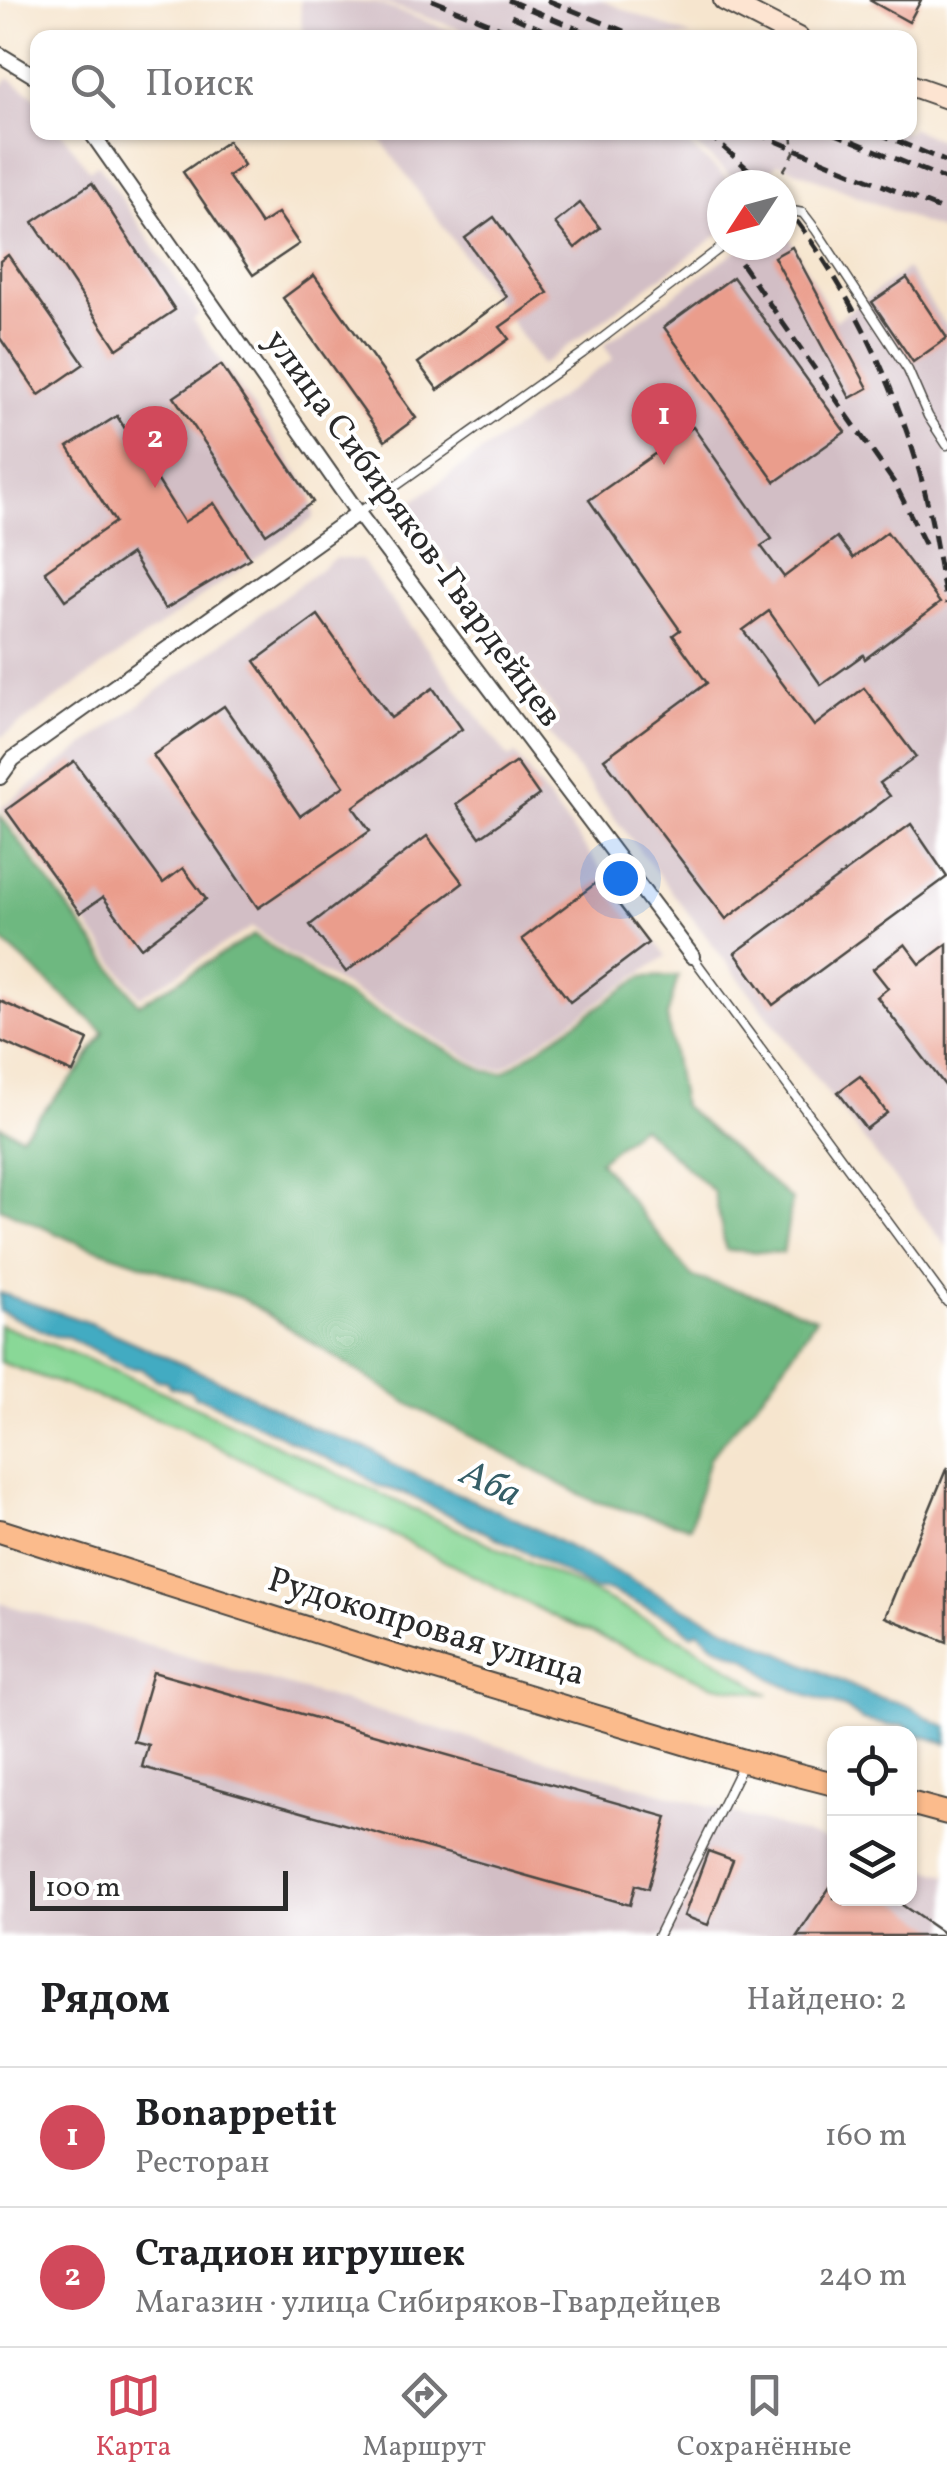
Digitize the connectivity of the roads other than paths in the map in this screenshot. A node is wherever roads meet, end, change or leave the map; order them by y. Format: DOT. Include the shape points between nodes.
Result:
graph roads {
  1 [pos="724,0"];
  2 [pos="782,30"];
  3 [pos="0,55"];
  4 [pos="30,73"];
  5 [pos="917,87"];
  6 [pos="947,98"];
  7 [pos="96,140"];
  8 [pos="797,212"];
  9 [pos="707,258"];
  10 [pos="947,445"];
  11 [pos="358,513"];
  12 [pos="0,776"];
  13 [pos="692,956"];
  14 [pos="947,1302"];
  15 [pos="0,1532"];
  16 [pos="744,1762"];
  17 [pos="827,1782"];
  18 [pos="917,1805"];
  19 [pos="947,1812"];
  20 [pos="658,1936"];
  1 -- 2 [label="main road"];
  3 -- 4 [label="street"];
  5 -- 6 [label="main road"];
  7 -- 11 [label="street, улица Сибиряков-Гвардейцев"];
  8 -- 10 [label="lane" via="816,230 908,370"];
  9 -- 11 [label="lane"];
  11 -- 12 [label="street" via="12,758"];
  11 -- 13 [label="street, улица Сибиряков-Гвардейцев"];
  13 -- 14 [label="lane"];
  15 -- 16 [label="main road, Рудокопровая улица"];
  16 -- 17 [label="main road, Рудокопровая улица"];
  16 -- 20 [label="lane"];
  18 -- 19 [label="main road"];
}
